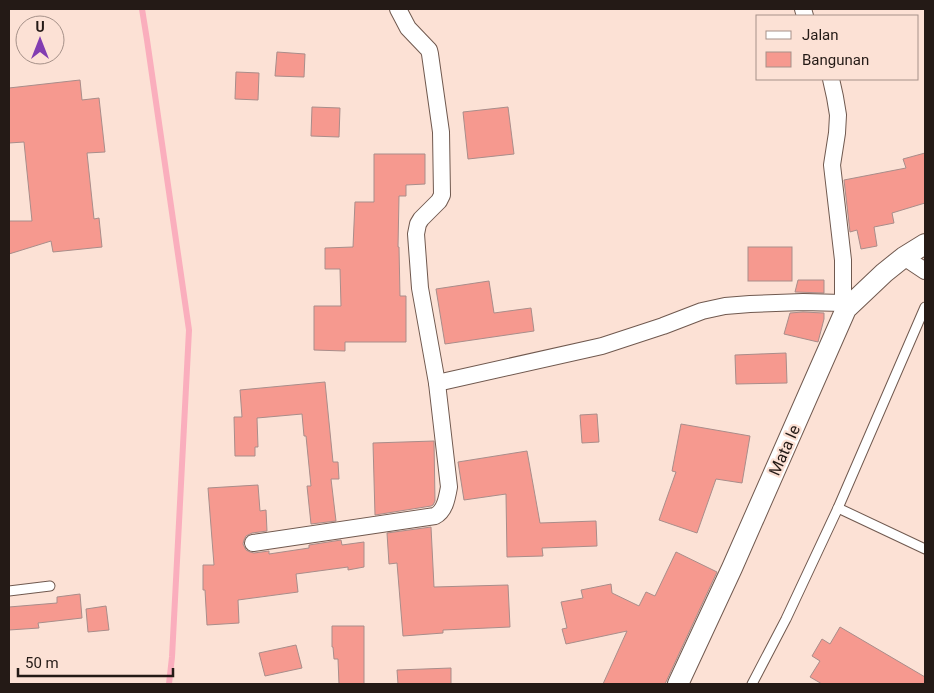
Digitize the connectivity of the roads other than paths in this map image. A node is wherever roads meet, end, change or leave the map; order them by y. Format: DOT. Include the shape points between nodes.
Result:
graph roads {
  1 [pos="398,9"];
  2 [pos="831,80"];
  3 [pos="925,244"];
  4 [pos="904,257"];
  5 [pos="925,271"];
  6 [pos="845,306"];
  7 [pos="925,307"];
  8 [pos="437,383"];
  9 [pos="838,508"];
  10 [pos="253,543"];
  11 [pos="925,549"];
  12 [pos="50,586"];
  13 [pos="9,592"];
  14 [pos="678,684"];
  15 [pos="752,684"];
  1 -- 8 [label="street" via="408,28 429,50 441,132 442,195 421,219 416,234 420,288"];
  2 -- 6 [label="street" via="838,116 832,164"];
  3 -- 4 [label="street, Mata Ie"];
  4 -- 5 [label="street"];
  4 -- 6 [label="street, Mata Ie"];
  6 -- 8 [label="street" via="803,302 725,306 602,346"];
  6 -- 14 [label="street, Mata Ie" via="732,568"];
  7 -- 9 [label="lane"];
  8 -- 10 [label="street" via="449,487 446,502 438,514"];
  9 -- 11 [label="lane"];
  9 -- 15 [label="lane"];
  12 -- 13 [label="lane"];
}
